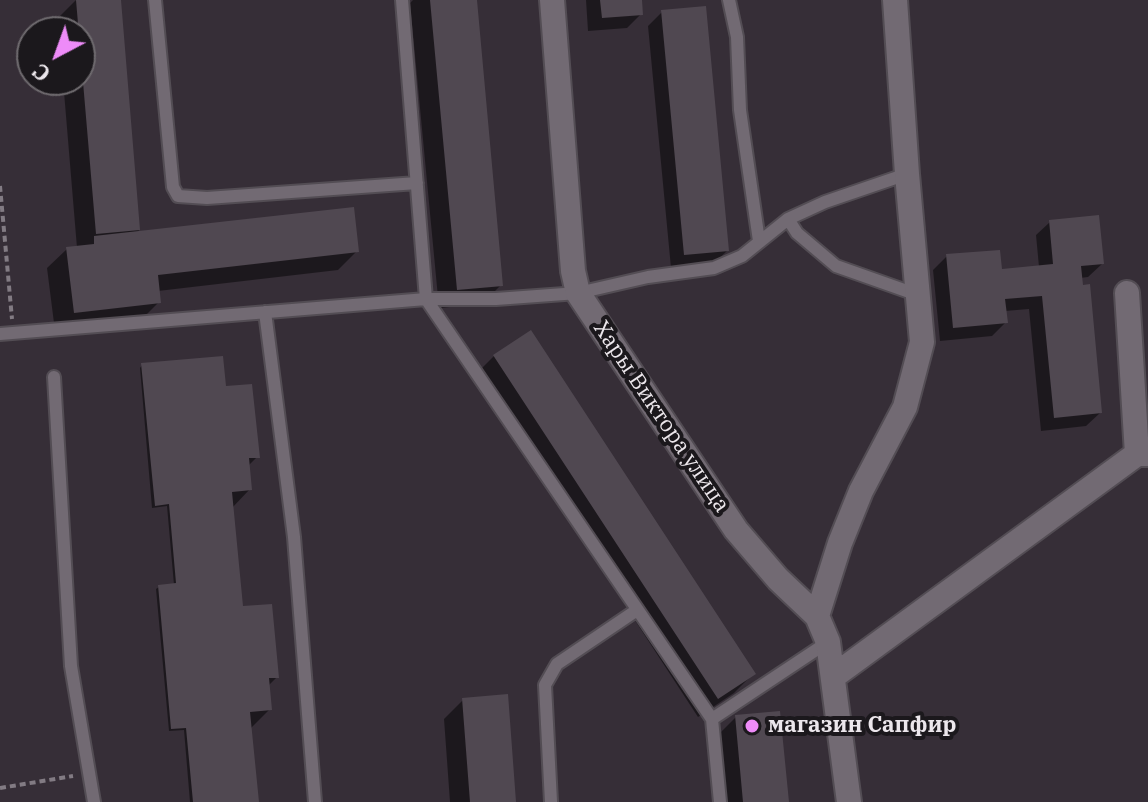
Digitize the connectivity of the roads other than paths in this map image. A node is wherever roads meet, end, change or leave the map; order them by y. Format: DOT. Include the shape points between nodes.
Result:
graph roads {
  1 [pos="155,0"];
  2 [pos="402,0"];
  3 [pos="552,0"];
  4 [pos="729,0"];
  5 [pos="895,0"];
  6 [pos="907,174"];
  7 [pos="417,183"];
  8 [pos="788,219"];
  9 [pos="759,241"];
  10 [pos="578,293"];
  11 [pos="1127,293"];
  12 [pos="918,295"];
  13 [pos="426,299"];
  14 [pos="265,312"];
  15 [pos="6,334"];
  16 [pos="54,377"];
  17 [pos="1143,454"];
  18 [pos="637,610"];
  19 [pos="817,616"];
  20 [pos="828,642"];
  21 [pos="834,676"];
  22 [pos="712,719"];
  23 [pos="94,802"];
  24 [pos="315,802"];
  25 [pos="551,802"];
  26 [pos="720,802"];
  27 [pos="849,802"];
  1 -- 7 [label="lane" via="178,196"];
  2 -- 7 [label="lane"];
  3 -- 10 [label="street, Хары Виктора улица"];
  4 -- 9 [label="lane"];
  5 -- 6 [label="street"];
  6 -- 8 [label="lane"];
  6 -- 12 [label="street"];
  7 -- 13 [label="lane"];
  8 -- 9 [label="lane"];
  8 -- 12 [label="lane" via="836,266"];
  9 -- 10 [label="lane" via="742,256 714,268"];
  10 -- 13 [label="lane"];
  10 -- 19 [label="street, Хары Виктора улица" via="736,530"];
  11 -- 17 [label="street"];
  12 -- 19 [label="street" via="922,342 905,407 861,491"];
  13 -- 14 [label="lane"];
  13 -- 18 [label="lane"];
  14 -- 15 [label="lane"];
  14 -- 24 [label="lane" via="294,537"];
  16 -- 23 [label="lane" via="71,666"];
  17 -- 21 [label="street"];
  18 -- 22 [label="lane"];
  18 -- 25 [label="lane" via="557,664 545,685"];
  19 -- 20 [label="street, Хары Виктора улица"];
  20 -- 21 [label="street, Хары Виктора улица"];
  20 -- 22 [label="lane"];
  21 -- 27 [label="street, Хары Виктора улица"];
  22 -- 26 [label="lane"];
}
